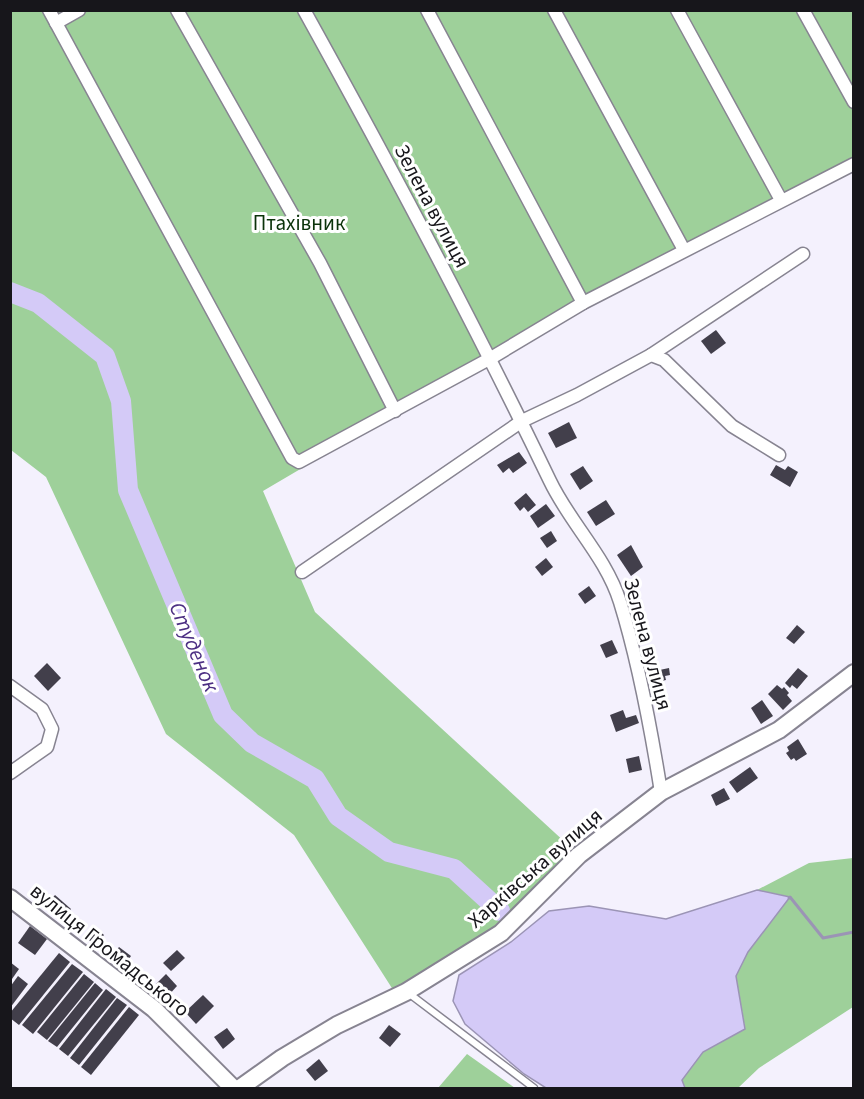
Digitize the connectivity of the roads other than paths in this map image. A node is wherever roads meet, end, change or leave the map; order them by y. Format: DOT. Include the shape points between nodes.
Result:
graph roads {
  1 [pos="49,10"];
  2 [pos="79,10"];
  3 [pos="177,10"];
  4 [pos="304,10"];
  5 [pos="427,10"];
  6 [pos="554,10"];
  7 [pos="677,10"];
  8 [pos="803,10"];
  9 [pos="56,23"];
  10 [pos="854,102"];
  11 [pos="854,164"];
  12 [pos="781,200"];
  13 [pos="684,250"];
  14 [pos="803,254"];
  15 [pos="583,303"];
  16 [pos="651,355"];
  17 [pos="491,358"];
  18 [pos="395,411"];
  19 [pos="522,421"];
  20 [pos="779,454"];
  21 [pos="302,572"];
  22 [pos="854,673"];
  23 [pos="10,686"];
  24 [pos="10,773"];
  25 [pos="661,792"];
  26 [pos="10,898"];
  27 [pos="406,992"];
  28 [pos="232,1089"];
  29 [pos="240,1089"];
  30 [pos="534,1089"];
  1 -- 9 [label="street"];
  2 -- 9 [label="street"];
  3 -- 18 [label="street" via="320,263"];
  4 -- 17 [label="street, Зелена вулиця"];
  5 -- 15 [label="street"];
  6 -- 13 [label="street"];
  7 -- 12 [label="street"];
  8 -- 10 [label="street"];
  9 -- 18 [label="street" via="292,458 298,462 310,457"];
  11 -- 12 [label="street"];
  12 -- 13 [label="street"];
  13 -- 15 [label="street"];
  14 -- 16 [label="street"];
  15 -- 17 [label="street"];
  16 -- 19 [label="street"];
  16 -- 20 [label="street" via="664,360 732,426"];
  17 -- 18 [label="street"];
  17 -- 19 [label="street, Зелена вулиця"];
  19 -- 21 [label="street"];
  19 -- 25 [label="street, Зелена вулиця" via="551,484 609,572 620,601 651,730"];
  22 -- 25 [label="street, Харківська вулиця" via="778,730"];
  23 -- 24 [label="street" via="42,709 52,729 47,747"];
  25 -- 27 [label="street, Харківська вулиця" via="579,855 501,933"];
  26 -- 28 [label="street, вулиця Громадського" via="154,1009"];
  27 -- 29 [label="street, Харківська вулиця" via="337,1025"];
  27 -- 30 [label="lane"];
}
